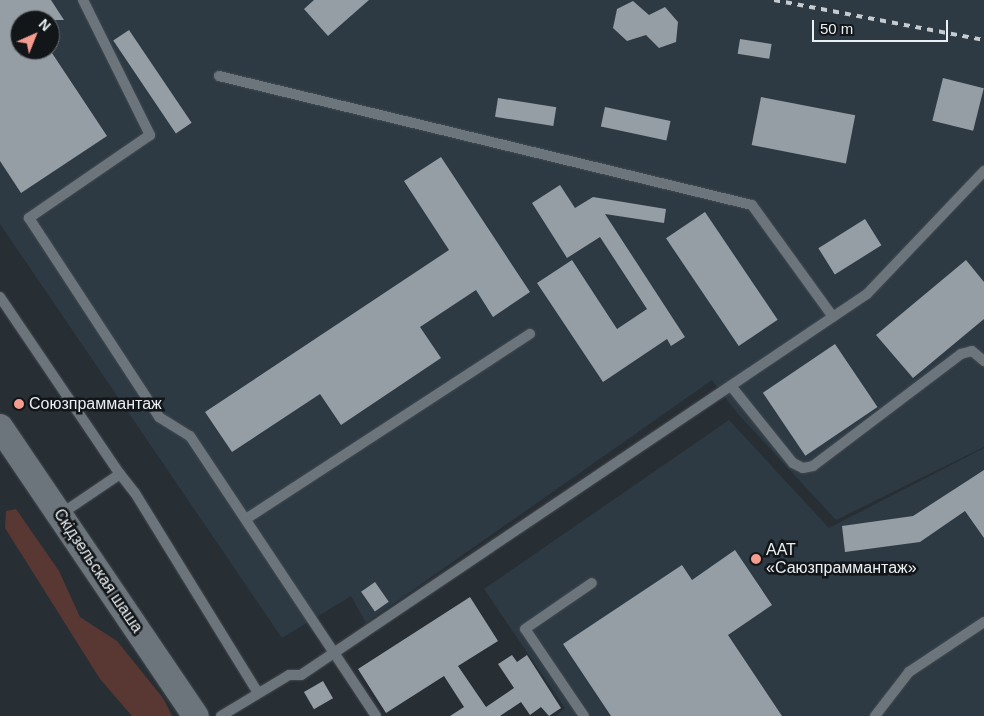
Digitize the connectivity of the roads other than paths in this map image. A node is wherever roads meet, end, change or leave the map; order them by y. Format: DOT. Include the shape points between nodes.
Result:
graph roads {
  1 [pos="83,0"];
  2 [pos="219,76"];
  3 [pos="984,171"];
  4 [pos="0,297"];
  5 [pos="833,318"];
  6 [pos="530,334"];
  7 [pos="984,361"];
  8 [pos="731,386"];
  9 [pos="0,427"];
  10 [pos="120,474"];
  11 [pos="60,515"];
  12 [pos="246,519"];
  13 [pos="592,583"];
  14 [pos="984,622"];
  15 [pos="335,653"];
  16 [pos="258,693"];
  17 [pos="196,716"];
  18 [pos="221,716"];
  19 [pos="376,716"];
  20 [pos="584,716"];
  21 [pos="875,716"];
  1 -- 12 [label="lane" via="150,136 30,218 160,417 190,436"];
  2 -- 5 [label="lane" via="752,205"];
  3 -- 5 [label="lane" via="867,294"];
  4 -- 10 [label="lane"];
  5 -- 8 [label="lane"];
  6 -- 12 [label="lane"];
  7 -- 8 [label="lane" via="972,352 961,354 813,466 803,468 793,462"];
  8 -- 15 [label="lane"];
  9 -- 11 [label="street, Скідзельская шаша"];
  10 -- 11 [label="lane"];
  10 -- 16 [label="lane" via="135,493"];
  11 -- 17 [label="street, Скідзельская шаша"];
  12 -- 15 [label="lane"];
  13 -- 20 [label="lane" via="525,628"];
  14 -- 21 [label="lane" via="909,672"];
  15 -- 16 [label="lane" via="301,675 289,675"];
  15 -- 19 [label="lane"];
  16 -- 18 [label="lane"];
}
